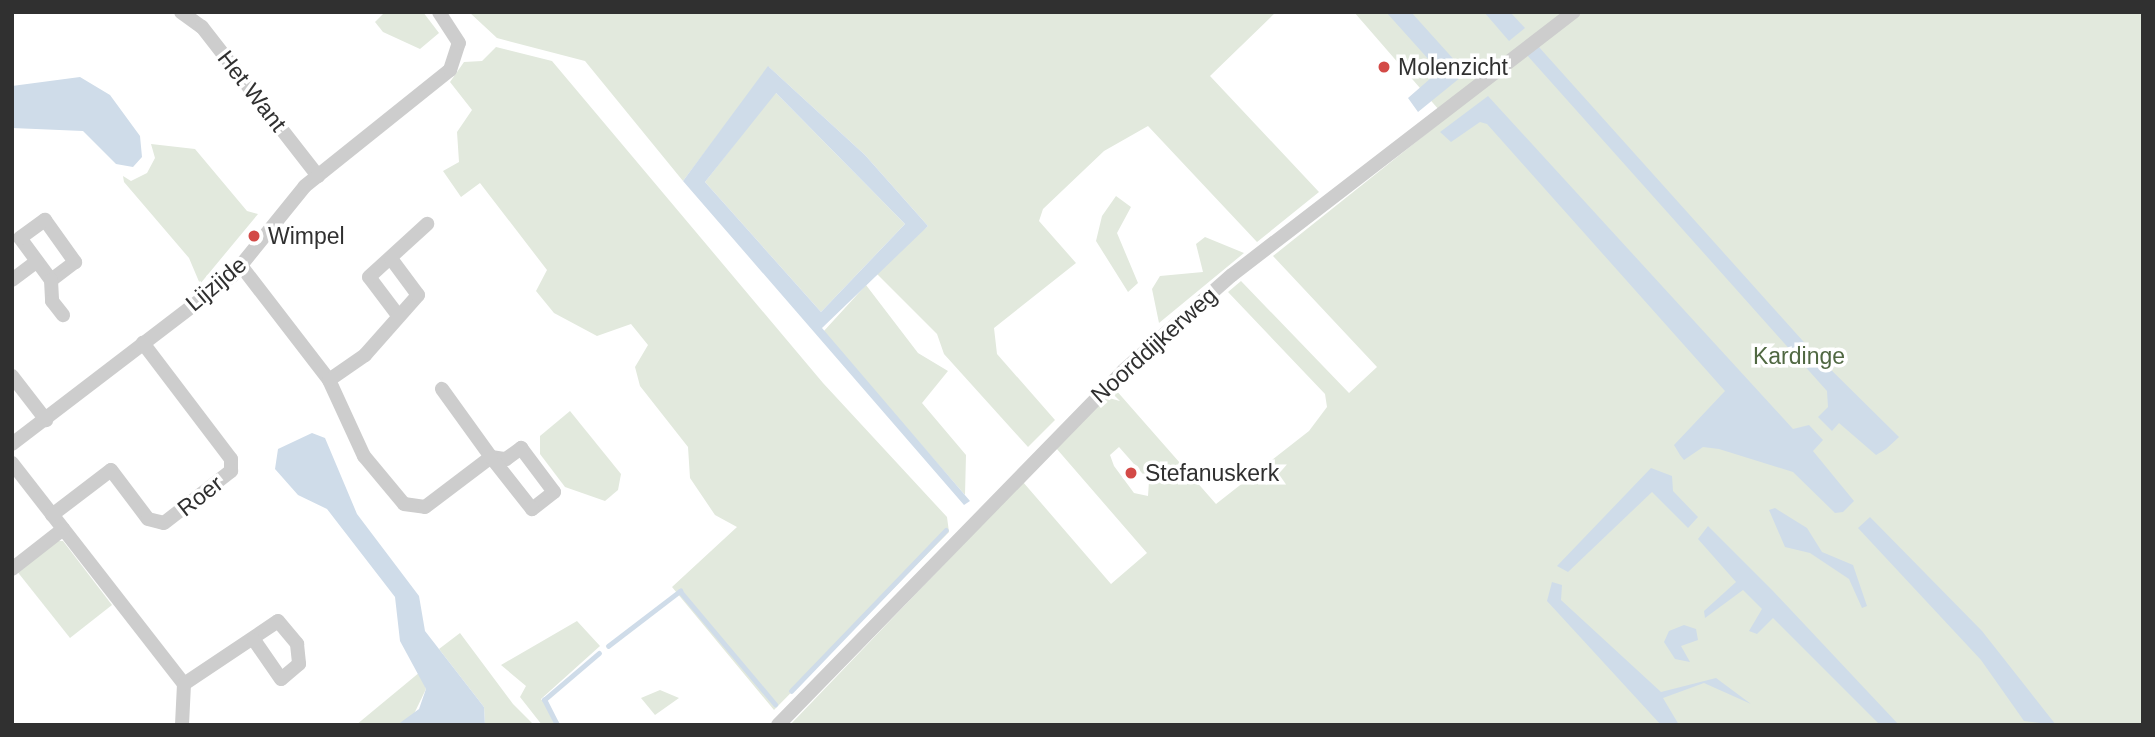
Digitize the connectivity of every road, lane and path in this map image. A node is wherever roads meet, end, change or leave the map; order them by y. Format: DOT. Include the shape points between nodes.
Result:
graph roads {
  1 [pos="181,12"];
  2 [pos="439,12"];
  3 [pos="1573,12"];
  4 [pos="318,176"];
  5 [pos="427,224"];
  6 [pos="392,260"];
  7 [pos="37,261"];
  8 [pos="242,267"];
  9 [pos="12,280"];
  10 [pos="51,280"];
  11 [pos="397,314"];
  12 [pos="63,315"];
  13 [pos="144,343"];
  14 [pos="12,376"];
  15 [pos="329,380"];
  16 [pos="442,389"];
  17 [pos="46,420"];
  18 [pos="12,444"];
  19 [pos="491,457"];
  20 [pos="12,463"];
  21 [pos="52,515"];
  22 [pos="63,529"];
  23 [pos="12,569"];
  24 [pos="254,640"];
  25 [pos="184,684"];
  26 [pos="182,725"];
  27 [pos="778,725"];
  1 -- 4 [label="street, Het Want" via="202,27"];
  2 -- 4 [label="street, Lijzijde" via="457,39 453,67"];
  3 -- 27 [label="street, Noorddijkerweg" via="1232,275 1123,371"];
  4 -- 8 [label="street, Lijzijde" via="290,202"];
  5 -- 6 [label="street"];
  6 -- 11 [label="street" via="418,295"];
  6 -- 11 [label="street" via="369,277"];
  7 -- 9 [label="street"];
  7 -- 10 [label="street"];
  7 -- 10 [label="street" via="20,238 45,220 75,262"];
  8 -- 13 [label="street, Lijzijde"];
  8 -- 15 [label="street"];
  10 -- 12 [label="street" via="52,301"];
  11 -- 15 [label="street" via="365,355"];
  13 -- 17 [label="street, Lijzijde"];
  13 -- 21 [label="street, Roer" via="231,459 231,471 164,523 148,519 111,470"];
  14 -- 17 [label="street"];
  15 -- 19 [label="street" via="364,456 404,504 430,504"];
  16 -- 19 [label="street"];
  17 -- 18 [label="street, Lijzijde"];
  19 -- 19 [label="street" via="532,509 554,492 521,448 506,459"];
  20 -- 21 [label="street"];
  21 -- 22 [label="street"];
  22 -- 23 [label="street"];
  22 -- 25 [label="street"];
  24 -- 25 [label="street" via="244,640"];
  25 -- 26 [label="street"];
}
